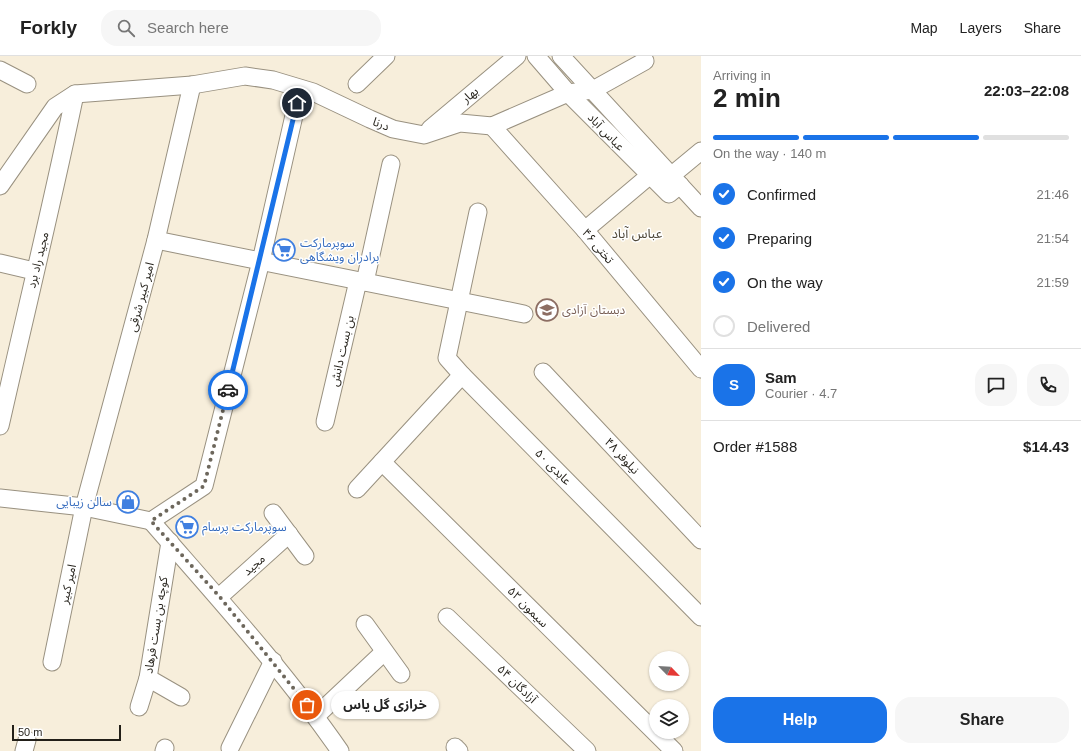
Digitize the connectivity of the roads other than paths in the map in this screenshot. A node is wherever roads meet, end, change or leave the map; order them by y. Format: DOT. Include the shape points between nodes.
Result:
graph roads {
  1 [pos="386,56"];
  2 [pos="517,56"];
  3 [pos="536,56"];
  4 [pos="562,56"];
  5 [pos="645,61"];
  6 [pos="0,70"];
  7 [pos="27,84"];
  8 [pos="357,84"];
  9 [pos="192,85"];
  10 [pos="300,89"];
  11 [pos="593,90"];
  12 [pos="568,93"];
  13 [pos="75,94"];
  14 [pos="492,126"];
  15 [pos="424,135"];
  16 [pos="701,152"];
  17 [pos="391,164"];
  18 [pos="649,176"];
  19 [pos="676,180"];
  20 [pos="0,186"];
  21 [pos="701,208"];
  22 [pos="478,212"];
  23 [pos="585,230"];
  24 [pos="156,240"];
  25 [pos="261,261"];
  26 [pos="0,263"];
  27 [pos="34,272"];
  28 [pos="361,281"];
  29 [pos="460,302"];
  30 [pos="524,314"];
  31 [pos="698,359"];
  32 [pos="543,372"];
  33 [pos="462,375"];
  34 [pos="325,422"];
  35 [pos="0,426"];
  36 [pos="382,462"];
  37 [pos="357,489"];
  38 [pos="0,500"];
  39 [pos="84,507"];
  40 [pos="273,513"];
  41 [pos="151,521"];
  42 [pos="289,534"];
  43 [pos="701,540"];
  44 [pos="170,542"];
  45 [pos="305,556"];
  46 [pos="219,596"];
  47 [pos="447,617"];
  48 [pos="701,617"];
  49 [pos="366,624"];
  50 [pos="384,652"];
  51 [pos="273,661"];
  52 [pos="52,662"];
  53 [pos="400,674"];
  54 [pos="148,678"];
  55 [pos="181,697"];
  56 [pos="139,707"];
  57 [pos="316,716"];
  58 [pos="230,748"];
  59 [pos="340,751"];
  60 [pos="588,751"];
  61 [pos="674,751"];
  1 -- 8 [label="street"];
  2 -- 15 [label="street, بهار"];
  3 -- 12 [label="street, عباس آباد"];
  4 -- 11 [label="street, عباس آباد"];
  5 -- 11 [label="street"];
  6 -- 7 [label="street"];
  9 -- 10 [label="street, درنا" via="245,76 273,80"];
  9 -- 13 [label="street, درنا"];
  9 -- 24 [label="street, امیر کبیر شرقی"];
  10 -- 15 [label="street, درنا" via="313,92 393,129"];
  10 -- 25 [label="street"];
  11 -- 12 [label="street, درنا"];
  11 -- 19 [label="street, عباس آباد"];
  12 -- 14 [label="street, درنا"];
  12 -- 18 [label="street, عباس آباد"];
  13 -- 20 [label="street" via="55,107"];
  13 -- 27 [label="street, مجید راد برد" via="50,214"];
  14 -- 15 [label="street, درنا" via="460,123"];
  14 -- 23 [label="street, تختی ۴۶"];
  16 -- 19 [label="street"];
  17 -- 28 [label="street, بن بست دانش"];
  18 -- 19 [label="street, عباس آباد" via="669,194"];
  18 -- 23 [label="street"];
  19 -- 21 [label="street, عباس آباد"];
  22 -- 29 [label="street"];
  23 -- 31 [label="street, تختی ۴۶"];
  24 -- 25 [label="street"];
  24 -- 39 [label="street, امیر کبیر شرقی"];
  25 -- 28 [label="street"];
  25 -- 41 [label="street" via="204,486"];
  26 -- 27 [label="street"];
  27 -- 35 [label="street, مجید راد برد"];
  28 -- 29 [label="street"];
  28 -- 34 [label="street, بن بست دانش"];
  29 -- 30 [label="street"];
  29 -- 33 [label="street, عابدی ۵۰" via="447,358"];
  32 -- 43 [label="street, نیلوفر ۴۸"];
  33 -- 36 [label="street"];
  33 -- 48 [label="street, عابدی ۵۰"];
  36 -- 37 [label="street"];
  36 -- 61 [label="street, سیمون ۵۲"];
  38 -- 39 [label="street"];
  39 -- 41 [label="street"];
  39 -- 52 [label="street, امیر کبیر"];
  40 -- 42 [label="street"];
  41 -- 44 [label="street"];
  42 -- 45 [label="street"];
  42 -- 46 [label="street, مجید"];
  44 -- 46 [label="street"];
  44 -- 54 [label="street, کوچه بن بست فرهاد"];
  46 -- 51 [label="street"];
  47 -- 60 [label="street, آزادگان ۵۴"];
  49 -- 50 [label="street"];
  50 -- 53 [label="street"];
  50 -- 57 [label="street"];
  51 -- 57 [label="street"];
  51 -- 58 [label="street"];
  54 -- 55 [label="street"];
  54 -- 56 [label="street, کوچه بن بست فرهاد"];
  57 -- 59 [label="street"];
}
